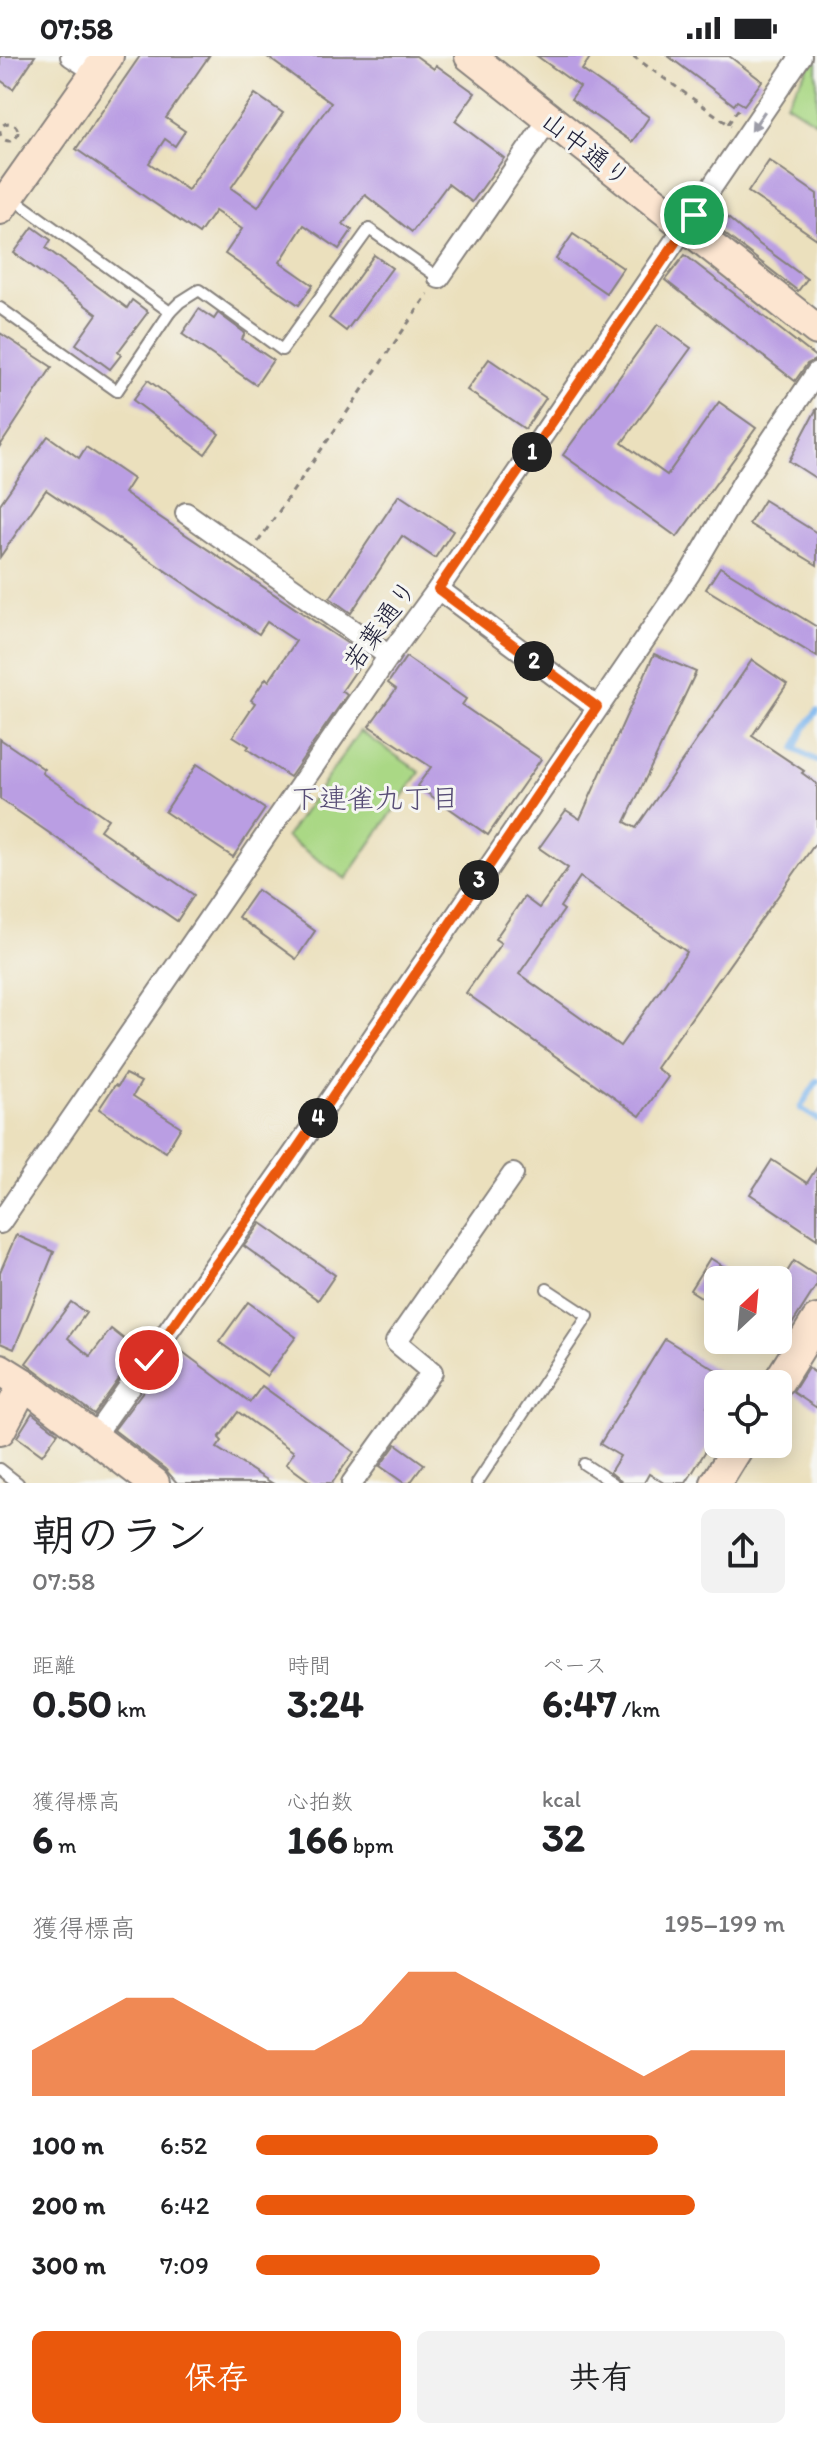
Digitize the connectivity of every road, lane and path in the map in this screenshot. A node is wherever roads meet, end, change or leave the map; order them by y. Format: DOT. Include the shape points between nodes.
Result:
graph roads {
  1 [pos="71,56"];
  2 [pos="633,56"];
  3 [pos="801,56"];
  4 [pos="481,60"];
  5 [pos="102,64"];
  6 [pos="742,104"];
  7 [pos="549,119"];
  8 [pos="728,124"];
  9 [pos="0,131"];
  10 [pos="738,131"];
  11 [pos="5,202"];
  12 [pos="686,227"];
  13 [pos="439,278"];
  14 [pos="0,308"];
  15 [pos="170,312"];
  16 [pos="817,330"];
  17 [pos="817,372"];
  18 [pos="186,513"];
  19 [pos="248,557"];
  20 [pos="438,589"];
  21 [pos="389,656"];
  22 [pos="597,707"];
  23 [pos="513,1174"];
  24 [pos="0,1223"];
  25 [pos="547,1289"];
  26 [pos="817,1322"];
  27 [pos="786,1370"];
  28 [pos="12,1376"];
  29 [pos="0,1430"];
  30 [pos="93,1438"];
  31 [pos="731,1458"];
  32 [pos="584,1464"];
  33 [pos="0,1469"];
  34 [pos="18,1483"];
  35 [pos="154,1483"];
  36 [pos="352,1483"];
  37 [pos="477,1483"];
  38 [pos="613,1483"];
  39 [pos="716,1483"];
  1 -- 5 [label="street"];
  2 -- 8 [label="path"];
  3 -- 12 [label="street, 若葉通り, one-way"];
  4 -- 7 [label="street, 山中通り"];
  5 -- 11 [label="street"];
  6 -- 8 [label="path"];
  7 -- 12 [label="street, 山中通り"];
  7 -- 13 [label="street"];
  8 -- 10 [label="path"];
  9 -- 9 [label="path" via="9,123 18,132 8,141"];
  11 -- 15 [label="lane"];
  12 -- 16 [label="street, 山中通り"];
  12 -- 20 [label="street, 若葉通り"];
  13 -- 15 [label="lane" via="369,229 282,350 199,290"];
  13 -- 19 [label="path"];
  14 -- 15 [label="lane" via="117,391"];
  17 -- 22 [label="street" via="690,573"];
  18 -- 19 [label="street"];
  19 -- 21 [label="street"];
  20 -- 21 [label="street, 若葉通り"];
  20 -- 22 [label="street"];
  21 -- 24 [label="street, 若葉通り"];
  22 -- 30 [label="street"];
  23 -- 36 [label="street" via="396,1342 432,1372"];
  25 -- 37 [label="lane" via="588,1316"];
  26 -- 27 [label="street"];
  28 -- 29 [label="street"];
  28 -- 30 [label="street"];
  30 -- 35 [label="street"];
  31 -- 39 [label="street"];
  32 -- 38 [label="lane"];
  33 -- 34 [label="lane"];
}
